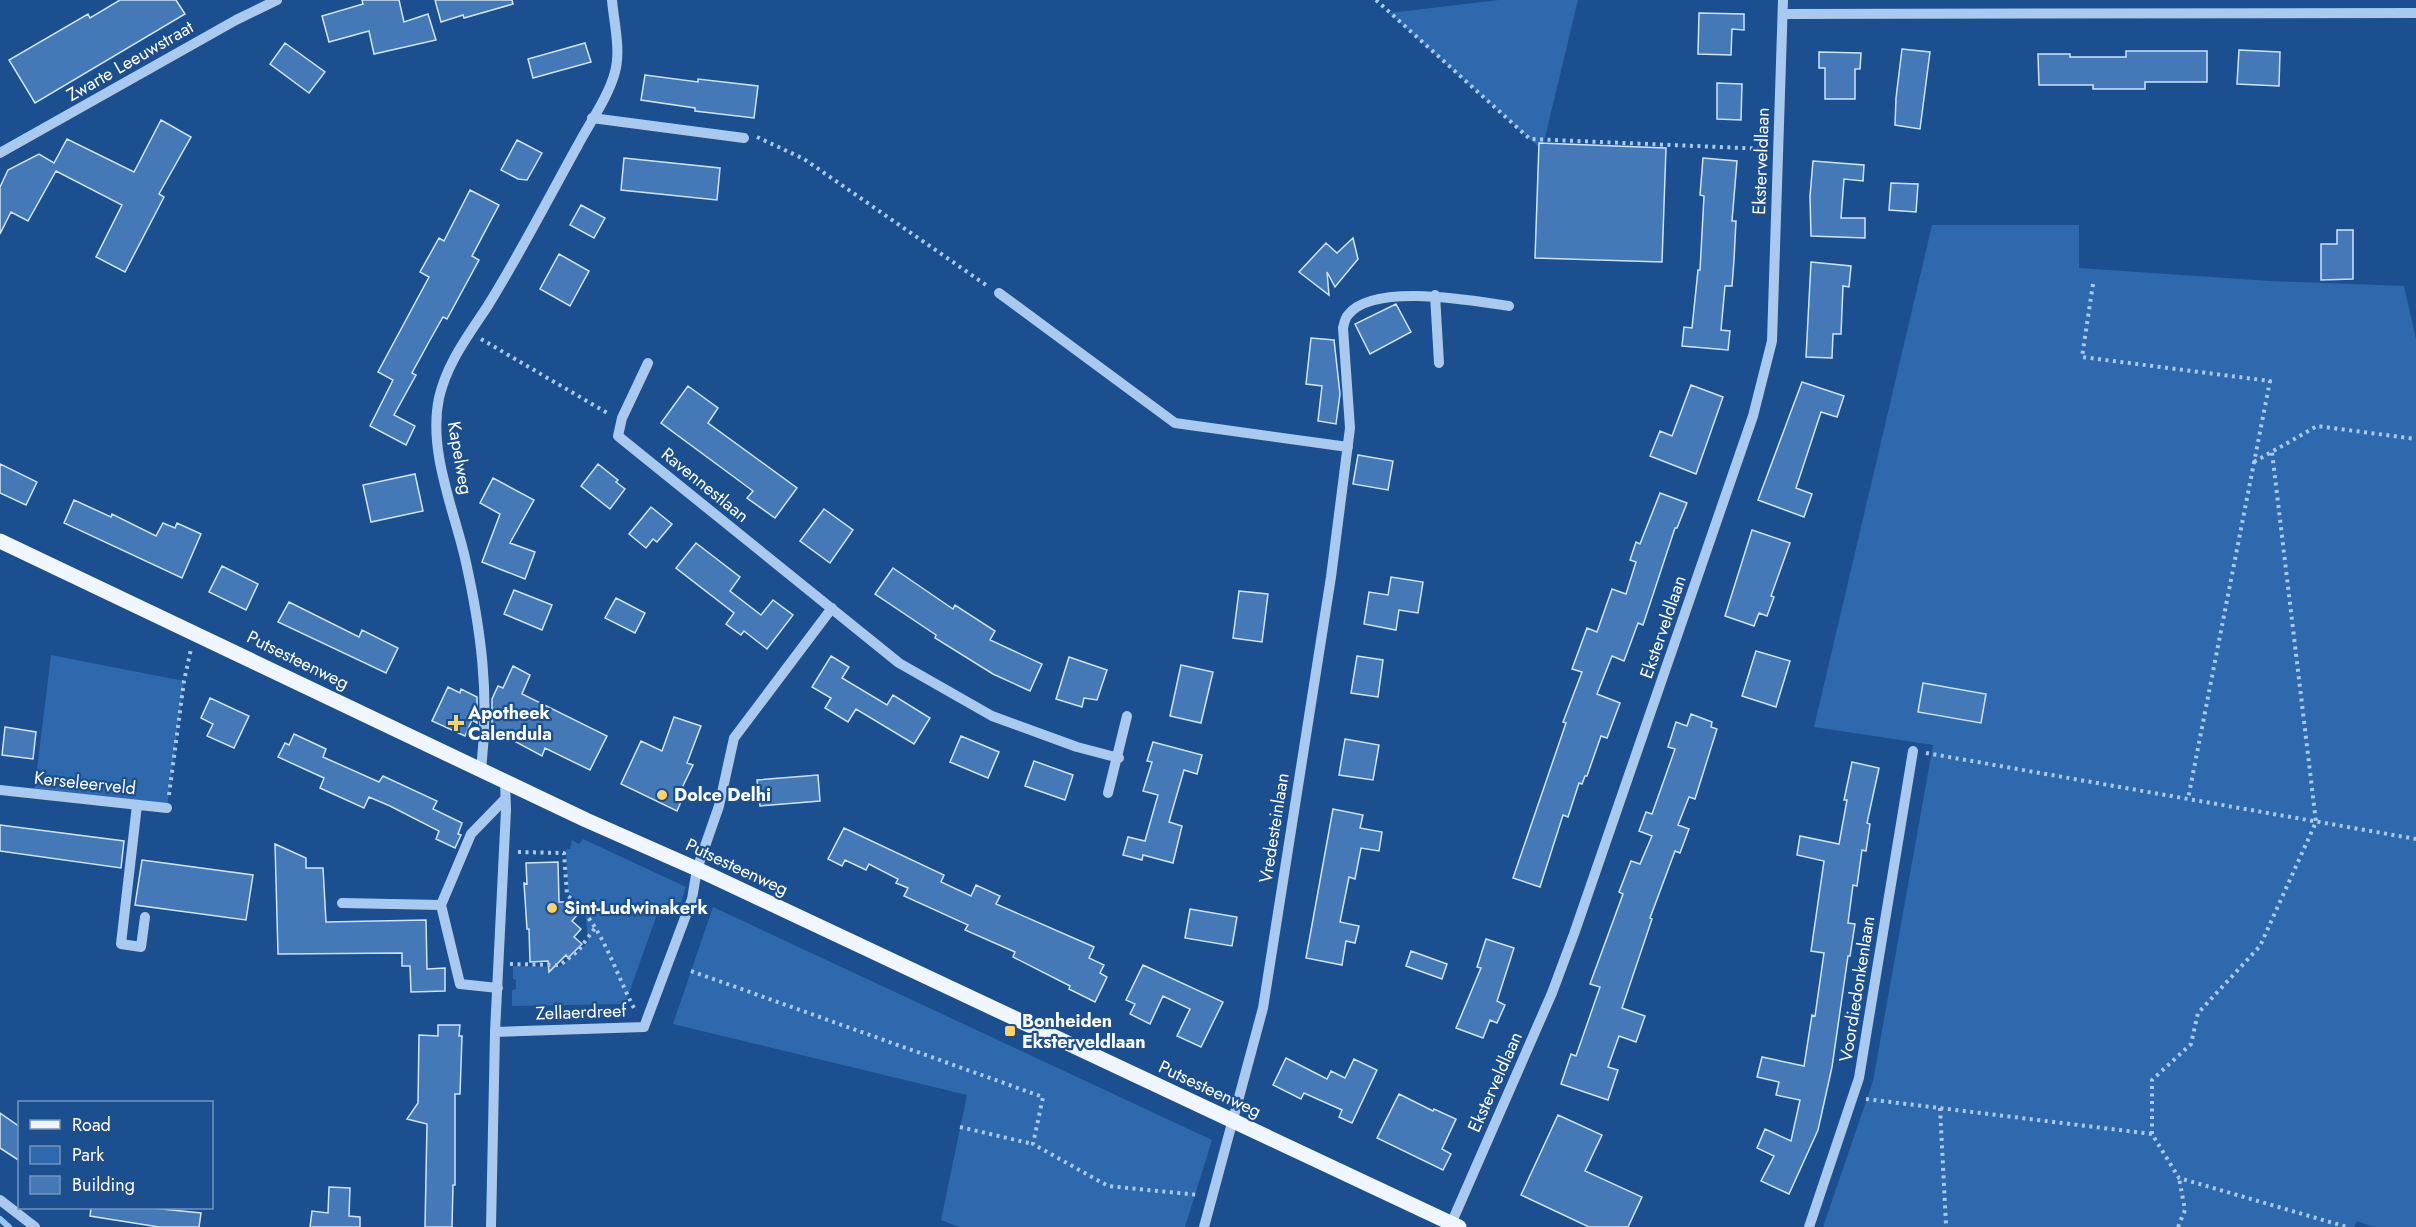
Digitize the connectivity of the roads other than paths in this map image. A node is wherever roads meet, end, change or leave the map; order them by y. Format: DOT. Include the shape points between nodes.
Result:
graph roads {
  1 [pos="277,0"];
  2 [pos="612,0"];
  3 [pos="1783,0"];
  4 [pos="2416,13"];
  5 [pos="1783,14"];
  6 [pos="592,118"];
  7 [pos="744,138"];
  8 [pos="0,153"];
  9 [pos="999,293"];
  10 [pos="1435,295"];
  11 [pos="1509,306"];
  12 [pos="648,363"];
  13 [pos="1440,363"];
  14 [pos="1348,447"];
  15 [pos="0,541"];
  16 [pos="832,608"];
  17 [pos="1127,716"];
  18 [pos="1913,751"];
  19 [pos="1119,758"];
  20 [pos="481,769"];
  21 [pos="504,781"];
  22 [pos="0,790"];
  23 [pos="1108,793"];
  24 [pos="505,799"];
  25 [pos="137,804"];
  26 [pos="167,808"];
  27 [pos="697,868"];
  28 [pos="342,903"];
  29 [pos="441,905"];
  30 [pos="146,917"];
  31 [pos="498,988"];
  32 [pos="495,1032"];
  33 [pos="1232,1121"];
  34 [pos="0,1200"];
  35 [pos="1455,1225"];
  36 [pos="35,1227"];
  37 [pos="491,1227"];
  38 [pos="1204,1227"];
  39 [pos="1809,1227"];
  1 -- 8 [label="street, Zwarte Leeuwstraat"];
  2 -- 6 [label="street, Kapelweg" via="615,72"];
  3 -- 5 [label="street, Eksterveldlaan"];
  4 -- 5 [label="street"];
  5 -- 35 [label="street, Eksterveldlaan" via="1772,341 1753,416 1571,944"];
  6 -- 7 [label="street"];
  6 -- 20 [label="street, Kapelweg" via="537,220 456,354 435,418 441,464 483,654 486,710"];
  9 -- 14 [label="street" via="1175,423"];
  10 -- 11 [label="street, Vredesteinlaan"];
  10 -- 13 [label="street"];
  10 -- 14 [label="street, Vredesteinlaan" via="1373,301 1348,314 1343,328"];
  12 -- 16 [label="street, Ravennestlaan" via="618,436"];
  14 -- 33 [label="street, Vredesteinlaan" via="1263,1008"];
  15 -- 20 [label="main road, Putsesteenweg"];
  16 -- 19 [label="street, Ravennestlaan" via="899,663 992,716"];
  16 -- 27 [label="street" via="734,738 719,806"];
  17 -- 19 [label="street"];
  18 -- 39 [label="street, Voordiedonkenlaan" via="1858,1078"];
  19 -- 23 [label="street"];
  20 -- 21 [label="main road, Putsesteenweg"];
  21 -- 24 [label="street"];
  21 -- 27 [label="main road, Putsesteenweg"];
  22 -- 25 [label="street, Kerseleerveld"];
  24 -- 29 [label="street" via="471,834"];
  24 -- 31 [label="street"];
  25 -- 26 [label="street, Kerseleerveld"];
  25 -- 30 [label="street" via="121,944 141,947"];
  27 -- 32 [label="street, Zellaerdreef" via="692,899 644,1027"];
  27 -- 33 [label="main road, Putsesteenweg"];
  28 -- 29 [label="street"];
  29 -- 31 [label="street" via="460,984"];
  31 -- 32 [label="street"];
  32 -- 37 [label="street"];
  33 -- 35 [label="main road, Putsesteenweg"];
  33 -- 38 [label="street, Vredesteinlaan"];
  34 -- 36 [label="street"];
}
